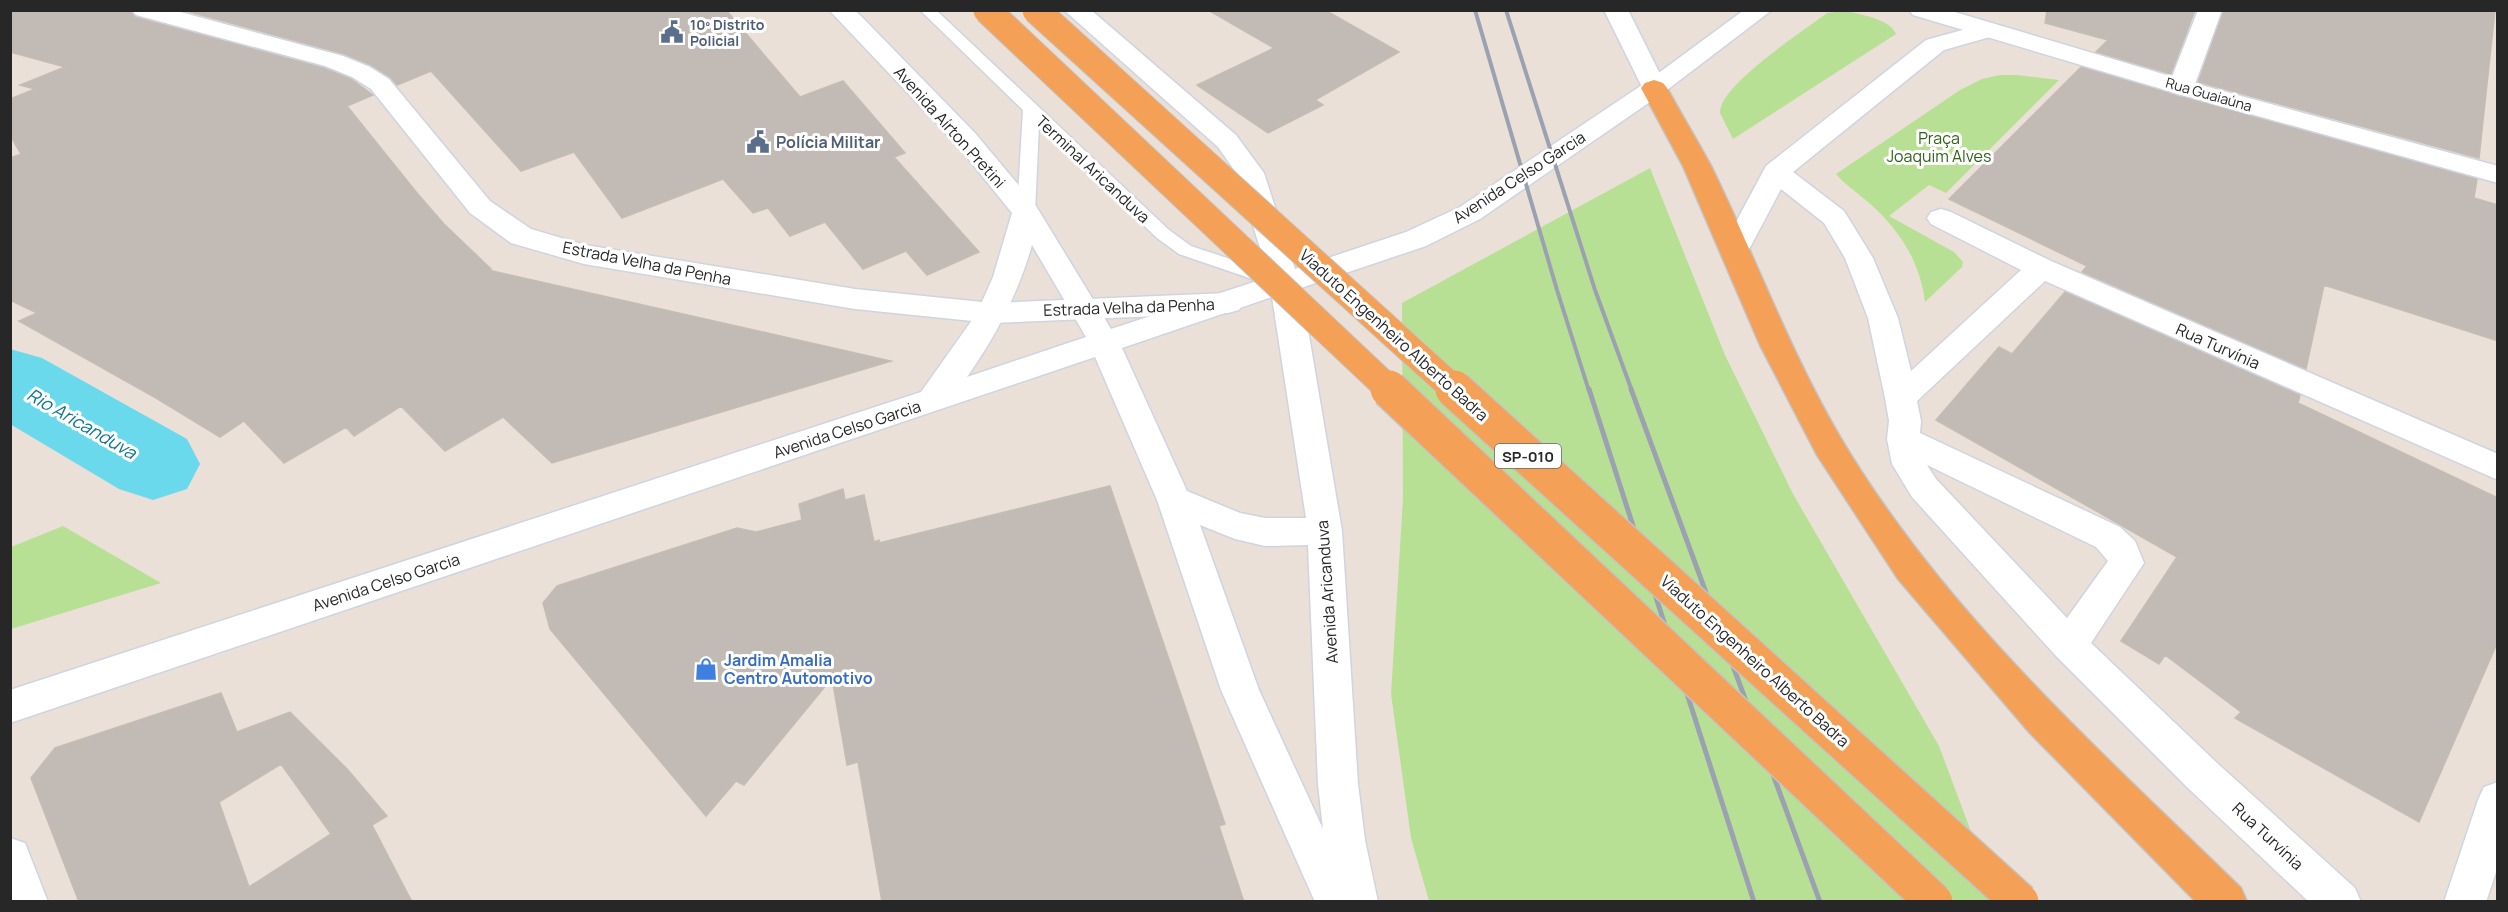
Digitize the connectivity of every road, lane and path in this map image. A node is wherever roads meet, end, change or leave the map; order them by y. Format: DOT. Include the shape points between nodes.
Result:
graph roads {
  1 [pos="144,10"];
  2 [pos="841,10"];
  3 [pos="927,10"];
  4 [pos="987,10"];
  5 [pos="1036,10"];
  6 [pos="1076,10"];
  7 [pos="1616,10"];
  8 [pos="1760,10"];
  9 [pos="2210,10"];
  10 [pos="1929,13"];
  11 [pos="1988,30"];
  12 [pos="1935,45"];
  13 [pos="2181,87"];
  14 [pos="1654,88"];
  15 [pos="1031,111"];
  16 [pos="1776,172"];
  17 [pos="2498,175"];
  18 [pos="1026,212"];
  19 [pos="1941,218"];
  20 [pos="1735,250"];
  21 [pos="2041,268"];
  22 [pos="1286,283"];
  23 [pos="1228,303"];
  24 [pos="1086,309"];
  25 [pos="992,313"];
  26 [pos="1105,344"];
  27 [pos="1901,398"];
  28 [pos="931,401"];
  29 [pos="1903,439"];
  30 [pos="2498,468"];
  31 [pos="1174,500"];
  32 [pos="1325,531"];
  33 [pos="2069,645"];
  34 [pos="10,707"];
  35 [pos="2498,800"];
  36 [pos="10,857"];
  37 [pos="27,902"];
  38 [pos="1337,902"];
  39 [pos="1356,902"];
  40 [pos="1934,902"];
  41 [pos="2020,902"];
  42 [pos="2226,902"];
  43 [pos="2340,902"];
  44 [pos="2465,902"];
  1 -- 25 [label="street, Estrada Velha da Penha" via="334,61 361,72 380,84 480,207 521,236 584,254 855,299"];
  2 -- 18 [label="street, Avenida Aírton Pretini" via="966,139"];
  3 -- 15 [label="lane, Terminal Aricanduva"];
  4 -- 40 [label="highway, SP-010, bridge"];
  5 -- 41 [label="highway, Viaduto Engenheiro Alberto Badra / SP-010, bridge"];
  6 -- 22 [label="street" via="1227,141 1250,173"];
  7 -- 14 [label="street"];
  8 -- 14 [label="street, Avenida Celso Garcia"];
  9 -- 13 [label="street"];
  10 -- 11 [label="street, Rua Guaiaúna"];
  10 -- 12 [label="street"];
  11 -- 12 [label="street"];
  11 -- 13 [label="street, Rua Guaiaúna"];
  12 -- 16 [label="street"];
  13 -- 17 [label="street, Rua Guaiaúna"];
  14 -- 20 [label="highway" via="1697,166"];
  14 -- 22 [label="street, Avenida Celso Garcia" via="1470,213 1416,239"];
  15 -- 18 [label="lane"];
  15 -- 22 [label="lane, Terminal Aricanduva" via="1185,250"];
  16 -- 20 [label="street"];
  16 -- 27 [label="street, Rua Turvínia" via="1834,217 1859,258 1883,318"];
  18 -- 24 [label="street, Avenida Aírton Pretini"];
  18 -- 25 [label="street" via="1011,266"];
  19 -- 21 [label="street, Rua Turvínia"];
  20 -- 42 [label="highway" via="1775,345 1829,446 1910,569 2043,720"];
  21 -- 27 [label="street"];
  21 -- 30 [label="street, Rua Turvínia"];
  22 -- 23 [label="street, Avenida Celso Garcia"];
  22 -- 32 [label="street, Avenida Aricanduva"];
  23 -- 24 [label="street, Estrada Velha da Penha"];
  23 -- 26 [label="street, Avenida Celso Garcia"];
  24 -- 25 [label="street, Estrada Velha da Penha"];
  24 -- 26 [label="street, Avenida Aírton Pretini"];
  25 -- 28 [label="street"];
  26 -- 28 [label="street, Avenida Celso Garcia"];
  26 -- 31 [label="street"];
  27 -- 29 [label="street, Rua Turvínia"];
  28 -- 34 [label="street, Avenida Celso Garcia"];
  29 -- 33 [label="street, Rua Turvínia" via="1910,464 1924,488"];
  29 -- 33 [label="street" via="2108,537 2119,546 2126,563"];
  31 -- 32 [label="street" via="1235,525 1265,532"];
  31 -- 38 [label="street" via="1240,690"];
  32 -- 39 [label="street, Avenida Aricanduva" via="1338,784"];
  33 -- 43 [label="street, Rua Turvínia"];
  35 -- 44 [label="street"];
  36 -- 37 [label="street"];
}
